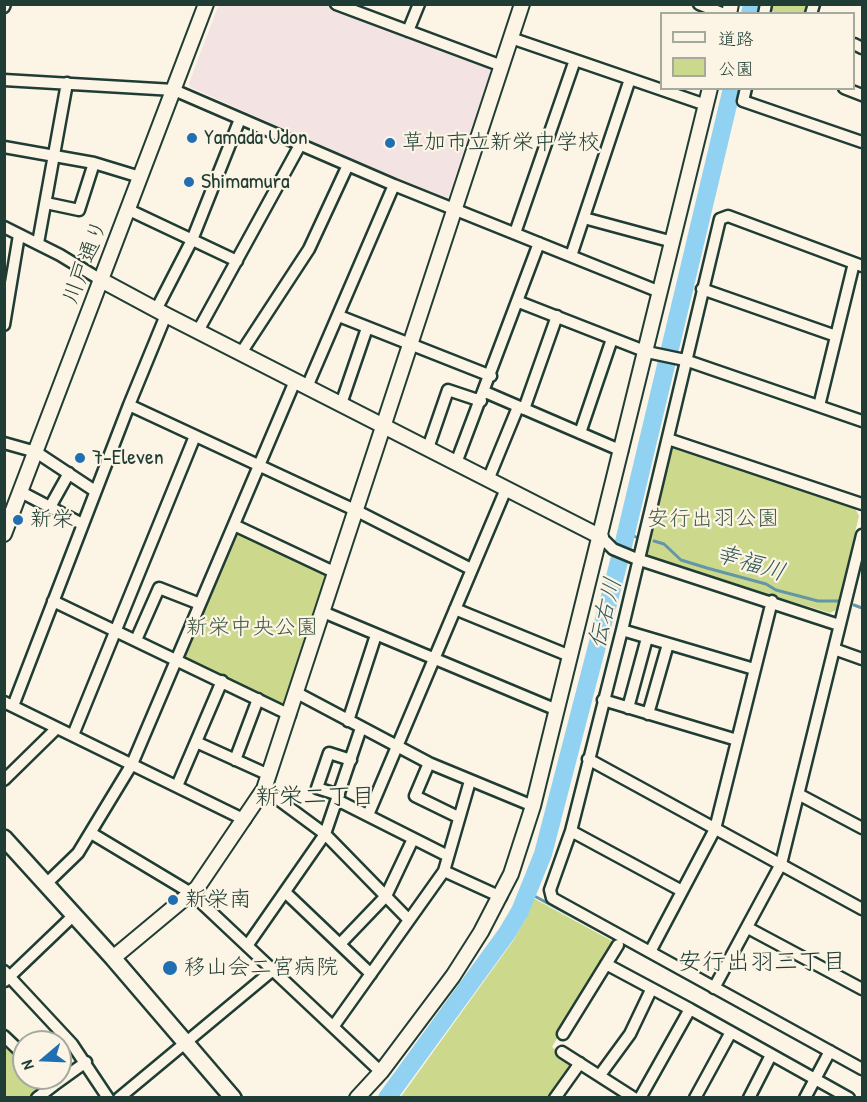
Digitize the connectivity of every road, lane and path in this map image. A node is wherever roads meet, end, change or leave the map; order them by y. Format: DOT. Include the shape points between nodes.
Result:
graph roads {
  1 [pos="206,4"];
  2 [pos="336,4"];
  3 [pos="419,4"];
  4 [pos="522,4"];
  5 [pos="699,4"];
  6 [pos="354,8"];
  7 [pos="719,12"];
  8 [pos="408,31"];
  9 [pos="511,39"];
  10 [pos="575,60"];
  11 [pos="502,66"];
  12 [pos="630,79"];
  13 [pos="4,80"];
  14 [pos="67,83"];
  15 [pos="660,89"];
  16 [pos="174,90"];
  17 [pos="662,90"];
  18 [pos="710,90"];
  19 [pos="746,90"];
  20 [pos="706,105"];
  21 [pos="240,120"];
  22 [pos="862,142"];
  23 [pos="300,145"];
  24 [pos="4,147"];
  25 [pos="55,156"];
  26 [pos="94,163"];
  27 [pos="348,165"];
  28 [pos="140,177"];
  29 [pos="394,185"];
  30 [pos="46,203"];
  31 [pos="455,209"];
  32 [pos="129,210"];
  33 [pos="584,218"];
  34 [pos="4,227"];
  35 [pos="515,233"];
  36 [pos="20,235"];
  37 [pos="192,240"];
  38 [pos="672,242"];
  39 [pos="39,243"];
  40 [pos="540,243"];
  41 [pos="571,256"];
  42 [pos="237,261"];
  43 [pos="858,264"];
  44 [pos="101,280"];
  45 [pos="702,290"];
  46 [pos="660,292"];
  47 [pos="519,302"];
  48 [pos="161,313"];
  49 [pos="339,316"];
  50 [pos="557,316"];
  51 [pos="4,325"];
  52 [pos="367,328"];
  53 [pos="198,332"];
  54 [pos="836,336"];
  55 [pos="612,339"];
  56 [pos="410,345"];
  57 [pos="648,352"];
  58 [pos="241,353"];
  59 [pos="685,360"];
  60 [pos="491,376"];
  61 [pos="301,384"];
  62 [pos="483,396"];
  63 [pos="340,404"];
  64 [pos="129,405"];
  65 [pos="819,406"];
  66 [pos="521,408"];
  67 [pos="862,421"];
  68 [pos="383,426"];
  69 [pos="580,433"];
  70 [pos="195,436"];
  71 [pos="668,439"];
  72 [pos="4,443"];
  73 [pos="428,448"];
  74 [pos="622,451"];
  75 [pos="36,452"];
  76 [pos="456,463"];
  77 [pos="258,465"];
  78 [pos="69,474"];
  79 [pos="488,480"];
  80 [pos="506,489"];
  81 [pos="95,491"];
  82 [pos="21,492"];
  83 [pos="862,504"];
  84 [pos="50,507"];
  85 [pos="357,511"];
  86 [pos="82,524"];
  87 [pos="234,525"];
  88 [pos="4,534"];
  89 [pos="862,535"];
  90 [pos="601,537"];
  91 [pos="637,559"];
  92 [pos="860,566"];
  93 [pos="471,569"];
  94 [pos="336,573"];
  95 [pos="53,601"];
  96 [pos="772,601"];
  97 [pos="200,604"];
  98 [pos="456,609"];
  99 [pos="323,612"];
  100 [pos="839,625"];
  101 [pos="116,630"];
  102 [pos="622,630"];
  103 [pos="376,635"];
  104 [pos="647,638"];
  105 [pos="136,640"];
  106 [pos="668,644"];
  107 [pos="834,649"];
  108 [pos="570,656"];
  109 [pos="862,659"];
  110 [pos="178,660"];
  111 [pos="435,661"];
  112 [pos="754,669"];
  113 [pos="222,681"];
  114 [pos="297,693"];
  115 [pos="258,699"];
  116 [pos="603,700"];
  117 [pos="9,704"];
  118 [pos="628,708"];
  119 [pos="557,710"];
  120 [pos="648,714"];
  121 [pos="290,715"];
  122 [pos="348,721"];
  123 [pos="57,728"];
  124 [pos="362,728"];
  125 [pos="73,735"];
  126 [pos="737,740"];
  127 [pos="196,742"];
  128 [pos="399,746"];
  129 [pos="588,759"];
  130 [pos="235,760"];
  131 [pos="351,760"];
  132 [pos="429,763"];
  133 [pos="132,764"];
  134 [pos="269,776"];
  135 [pos="4,780"];
  136 [pos="470,781"];
  137 [pos="177,786"];
  138 [pos="264,789"];
  139 [pos="800,795"];
  140 [pos="338,797"];
  141 [pos="533,806"];
  142 [pos="368,815"];
  143 [pos="458,817"];
  144 [pos="245,820"];
  145 [pos="862,828"];
  146 [pos="716,829"];
  147 [pos="571,831"];
  148 [pos="92,832"];
  149 [pos="325,834"];
  150 [pos="4,838"];
  151 [pos="413,839"];
  152 [pos="448,856"];
  153 [pos="781,864"];
  154 [pos="444,871"];
  155 [pos="46,884"];
  156 [pos="682,891"];
  157 [pos="285,892"];
  158 [pos="191,893"];
  159 [pos="386,896"];
  160 [pos="501,897"];
  161 [pos="862,909"];
  162 [pos="74,915"];
  163 [pos="409,920"];
  164 [pos="748,928"];
  165 [pos="340,944"];
  166 [pos="618,945"];
  167 [pos="247,946"];
  168 [pos="650,952"];
  169 [pos="113,958"];
  170 [pos="606,964"];
  171 [pos="273,970"];
  172 [pos="371,974"];
  173 [pos="6,976"];
  174 [pos="714,988"];
  175 [pos="862,989"];
  176 [pos="651,990"];
  177 [pos="690,1009"];
  178 [pos="333,1027"];
  179 [pos="731,1032"];
  180 [pos="563,1034"];
  181 [pos="186,1043"];
  182 [pos="830,1051"];
  183 [pos="562,1052"];
  184 [pos="771,1055"];
  185 [pos="86,1062"];
  186 [pos="580,1063"];
  187 [pos="862,1068"];
  188 [pos="72,1070"];
  189 [pos="381,1072"];
  190 [pos="600,1075"];
  191 [pos="815,1079"];
  192 [pos="108,1098"];
  193 [pos="119,1098"];
  194 [pos="233,1098"];
  195 [pos="357,1098"];
  196 [pos="555,1098"];
  197 [pos="634,1098"];
  198 [pos="640,1098"];
  199 [pos="695,1098"];
  200 [pos="750,1098"];
  201 [pos="805,1098"];
  202 [pos="849,1098"];
  1 -- 16 [label="street, 川戸通り"];
  2 -- 6 [label="street"];
  3 -- 8 [label="street"];
  4 -- 9 [label="street"];
  5 -- 7 [label="street"];
  6 -- 8 [label="street"];
  8 -- 11 [label="street"];
  9 -- 10 [label="street"];
  9 -- 11 [label="street"];
  10 -- 12 [label="street"];
  10 -- 35 [label="street"];
  11 -- 31 [label="street"];
  12 -- 15 [label="street"];
  12 -- 33 [label="street"];
  13 -- 14 [label="street"];
  14 -- 16 [label="street"];
  14 -- 25 [label="street"];
  16 -- 21 [label="street"];
  16 -- 28 [label="street, 川戸通り"];
  17 -- 20 [label="street"];
  18 -- 20 [label="street"];
  19 -- 22 [label="street" via="743,101"];
  20 -- 38 [label="street"];
  21 -- 23 [label="street"];
  21 -- 37 [label="street"];
  23 -- 27 [label="street"];
  23 -- 42 [label="street"];
  24 -- 25 [label="street"];
  25 -- 26 [label="street"];
  25 -- 30 [label="street"];
  26 -- 28 [label="street"];
  26 -- 30 [label="street" via="79,210"];
  27 -- 29 [label="street"];
  27 -- 58 [label="street" via="309,249"];
  28 -- 32 [label="street, 川戸通り"];
  29 -- 31 [label="street"];
  29 -- 49 [label="street"];
  30 -- 39 [label="street"];
  31 -- 35 [label="street"];
  31 -- 56 [label="street"];
  32 -- 37 [label="street"];
  32 -- 44 [label="street, 川戸通り"];
  33 -- 38 [label="street"];
  33 -- 41 [label="street"];
  34 -- 36 [label="street"];
  35 -- 40 [label="street"];
  36 -- 39 [label="street"];
  36 -- 51 [label="street"];
  37 -- 42 [label="street"];
  37 -- 48 [label="street"];
  38 -- 46 [label="street"];
  39 -- 44 [label="street"];
  40 -- 41 [label="street"];
  40 -- 47 [label="street"];
  41 -- 46 [label="street"];
  42 -- 53 [label="street"];
  43 -- 45 [label="street" via="728,216 720,219"];
  43 -- 54 [label="street"];
  44 -- 48 [label="street"];
  44 -- 75 [label="street, 川戸通り"];
  45 -- 54 [label="street"];
  45 -- 59 [label="street"];
  46 -- 57 [label="street"];
  47 -- 50 [label="street"];
  47 -- 60 [label="street"];
  48 -- 53 [label="street"];
  48 -- 64 [label="street"];
  49 -- 52 [label="street"];
  49 -- 61 [label="street"];
  50 -- 55 [label="street"];
  50 -- 66 [label="street"];
  52 -- 56 [label="street"];
  52 -- 63 [label="street"];
  53 -- 58 [label="street"];
  54 -- 65 [label="street"];
  55 -- 57 [label="street"];
  55 -- 69 [label="street"];
  56 -- 60 [label="street"];
  56 -- 68 [label="street"];
  57 -- 59 [label="street"];
  57 -- 74 [label="street"];
  58 -- 61 [label="street"];
  59 -- 65 [label="street"];
  59 -- 71 [label="street"];
  60 -- 62 [label="street"];
  61 -- 63 [label="street"];
  61 -- 77 [label="street"];
  62 -- 66 [label="street"];
  62 -- 73 [label="street" via="448,390"];
  62 -- 76 [label="street"];
  63 -- 68 [label="street"];
  64 -- 70 [label="street"];
  64 -- 81 [label="street"];
  65 -- 67 [label="street"];
  66 -- 69 [label="street"];
  66 -- 79 [label="street"];
  68 -- 73 [label="street"];
  68 -- 85 [label="street"];
  69 -- 74 [label="street"];
  70 -- 77 [label="street"];
  70 -- 101 [label="street"];
  71 -- 83 [label="street"];
  71 -- 91 [label="street"];
  72 -- 75 [label="street"];
  73 -- 76 [label="street"];
  74 -- 90 [label="street"];
  75 -- 78 [label="street"];
  75 -- 82 [label="street, 川戸通り"];
  76 -- 79 [label="street"];
  77 -- 85 [label="street"];
  77 -- 87 [label="street"];
  78 -- 81 [label="street"];
  78 -- 84 [label="street"];
  79 -- 80 [label="street"];
  80 -- 90 [label="street"];
  80 -- 93 [label="street"];
  81 -- 86 [label="street"];
  82 -- 84 [label="street"];
  82 -- 88 [label="street, 川戸通り"];
  84 -- 86 [label="street"];
  85 -- 93 [label="street"];
  85 -- 94 [label="street"];
  86 -- 95 [label="street"];
  87 -- 94 [label="street"];
  87 -- 97 [label="street"];
  89 -- 92 [label="street"];
  90 -- 91 [label="street" via="613,549"];
  90 -- 108 [label="street"];
  91 -- 96 [label="street"];
  91 -- 102 [label="street"];
  92 -- 100 [label="street"];
  93 -- 98 [label="street"];
  94 -- 99 [label="street"];
  95 -- 101 [label="street"];
  95 -- 117 [label="street"];
  96 -- 100 [label="street"];
  96 -- 112 [label="street"];
  97 -- 105 [label="street" via="159,588"];
  97 -- 110 [label="street"];
  98 -- 108 [label="street"];
  98 -- 111 [label="street"];
  99 -- 103 [label="street"];
  99 -- 114 [label="street"];
  100 -- 107 [label="street"];
  101 -- 105 [label="street"];
  101 -- 125 [label="street"];
  102 -- 104 [label="street"];
  102 -- 116 [label="street"];
  103 -- 111 [label="street"];
  103 -- 122 [label="street"];
  104 -- 106 [label="street"];
  104 -- 118 [label="street"];
  105 -- 110 [label="street"];
  106 -- 112 [label="street"];
  106 -- 120 [label="street"];
  107 -- 109 [label="street"];
  107 -- 139 [label="street"];
  108 -- 119 [label="street"];
  110 -- 113 [label="street"];
  110 -- 133 [label="street"];
  111 -- 119 [label="street"];
  111 -- 128 [label="street"];
  112 -- 126 [label="street"];
  113 -- 115 [label="street"];
  113 -- 127 [label="street"];
  114 -- 121 [label="street"];
  114 -- 122 [label="street"];
  115 -- 121 [label="street"];
  115 -- 130 [label="street"];
  116 -- 118 [label="street"];
  116 -- 129 [label="street"];
  117 -- 123 [label="street"];
  118 -- 120 [label="street"];
  119 -- 141 [label="street"];
  120 -- 126 [label="street"];
  121 -- 134 [label="street"];
  122 -- 124 [label="street"];
  123 -- 125 [label="street"];
  123 -- 135 [label="street"];
  124 -- 128 [label="street"];
  124 -- 131 [label="street"];
  125 -- 133 [label="street"];
  126 -- 146 [label="street"];
  127 -- 130 [label="street"];
  127 -- 137 [label="street"];
  128 -- 132 [label="street"];
  128 -- 142 [label="street"];
  129 -- 146 [label="street"];
  129 -- 147 [label="street"];
  130 -- 134 [label="street"];
  131 -- 140 [label="street"];
  131 -- 140 [label="street" via="329,753 317,788"];
  132 -- 136 [label="street"];
  132 -- 143 [label="street" via="415,796"];
  133 -- 137 [label="street"];
  133 -- 148 [label="street"];
  134 -- 138 [label="street"];
  136 -- 141 [label="street"];
  136 -- 143 [label="street"];
  137 -- 144 [label="street"];
  138 -- 144 [label="street"];
  138 -- 149 [label="street"];
  139 -- 145 [label="street"];
  139 -- 153 [label="street"];
  140 -- 142 [label="street"];
  140 -- 149 [label="street"];
  141 -- 160 [label="street"];
  142 -- 151 [label="street"];
  143 -- 152 [label="street"];
  144 -- 158 [label="street"];
  146 -- 153 [label="street"];
  146 -- 156 [label="street"];
  147 -- 156 [label="street"];
  147 -- 168 [label="street" via="550,890 552,898"];
  148 -- 155 [label="street" via="78,853"];
  148 -- 158 [label="street"];
  149 -- 157 [label="street"];
  149 -- 159 [label="street"];
  150 -- 155 [label="main road"];
  151 -- 152 [label="street"];
  151 -- 159 [label="street"];
  152 -- 154 [label="street"];
  153 -- 161 [label="street"];
  153 -- 164 [label="street"];
  154 -- 160 [label="street"];
  154 -- 163 [label="street"];
  155 -- 162 [label="main road"];
  156 -- 168 [label="street"];
  157 -- 165 [label="street"];
  157 -- 167 [label="street"];
  158 -- 167 [label="street"];
  158 -- 169 [label="street"];
  159 -- 163 [label="street"];
  159 -- 165 [label="street"];
  160 -- 189 [label="street" via="453,976"];
  162 -- 169 [label="main road"];
  162 -- 173 [label="street"];
  163 -- 172 [label="street"];
  164 -- 174 [label="street"];
  164 -- 175 [label="street"];
  165 -- 172 [label="street"];
  166 -- 170 [label="street"];
  167 -- 171 [label="street"];
  168 -- 174 [label="street"];
  169 -- 181 [label="main road"];
  170 -- 176 [label="street"];
  170 -- 180 [label="street"];
  171 -- 178 [label="street"];
  171 -- 181 [label="street"];
  172 -- 178 [label="street"];
  173 -- 185 [label="street"];
  174 -- 182 [label="street"];
  176 -- 177 [label="street"];
  176 -- 190 [label="street" via="630,1034"];
  177 -- 179 [label="street"];
  177 -- 198 [label="street"];
  178 -- 189 [label="street"];
  179 -- 184 [label="street"];
  179 -- 199 [label="street"];
  181 -- 193 [label="street"];
  181 -- 194 [label="main road"];
  182 -- 187 [label="street"];
  182 -- 191 [label="street"];
  183 -- 186 [label="street"];
  184 -- 191 [label="street"];
  184 -- 200 [label="street"];
  185 -- 188 [label="street"];
  185 -- 192 [label="street"];
  186 -- 190 [label="street"];
  186 -- 196 [label="street"];
  189 -- 195 [label="street"];
  190 -- 197 [label="street"];
  191 -- 201 [label="street"];
  191 -- 202 [label="street"];
}
